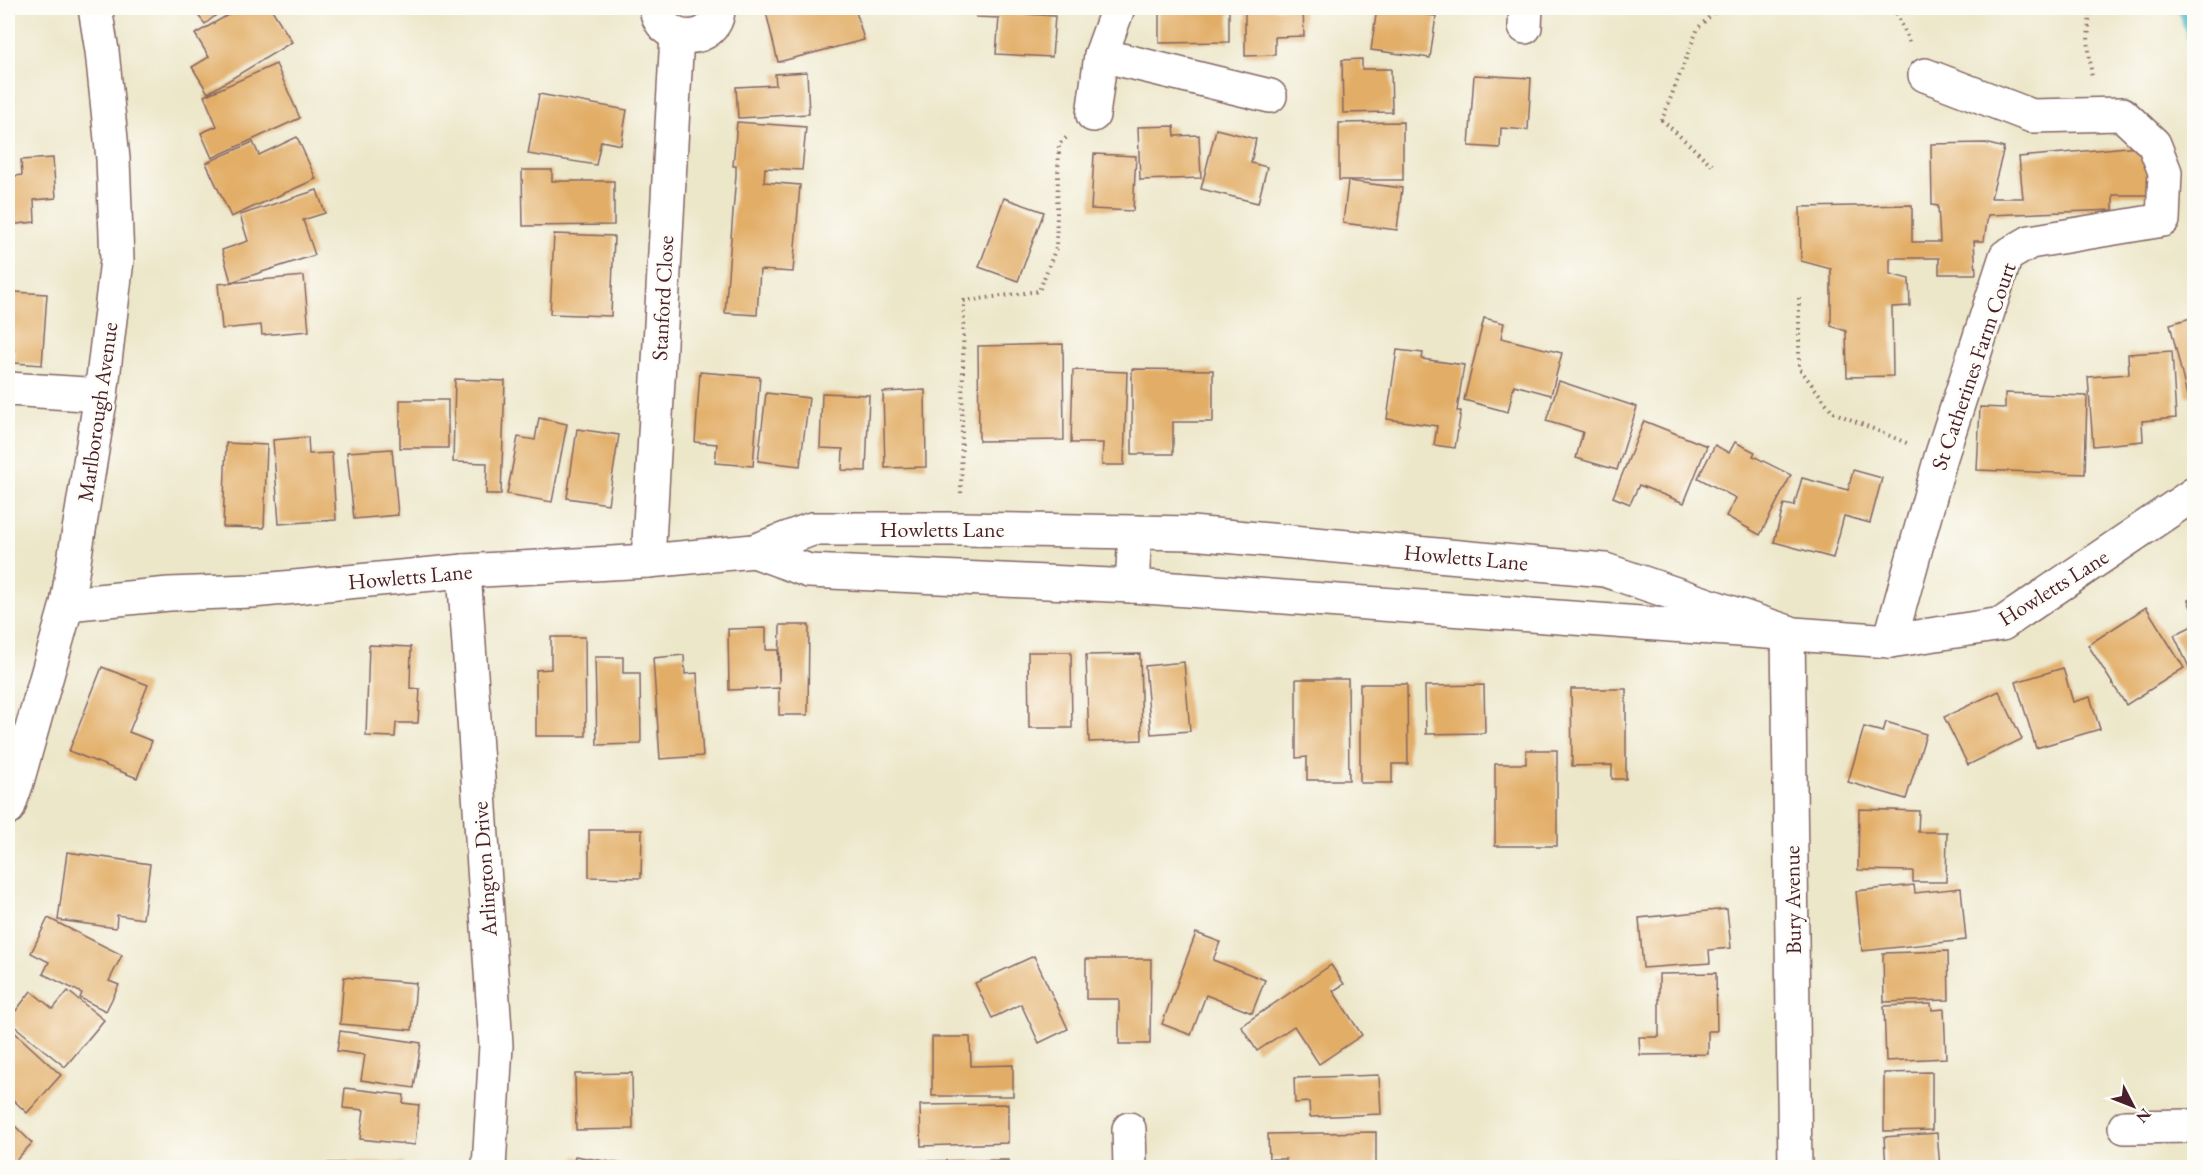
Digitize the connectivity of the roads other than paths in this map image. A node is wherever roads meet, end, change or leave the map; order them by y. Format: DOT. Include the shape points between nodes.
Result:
graph roads {
  1 [pos="95,8"];
  2 [pos="656,8"];
  3 [pos="718,8"];
  4 [pos="1118,8"];
  5 [pos="677,35"];
  6 [pos="1101,55"];
  7 [pos="1925,75"];
  8 [pos="1270,96"];
  9 [pos="1093,115"];
  10 [pos="8,389"];
  11 [pos="101,395"];
  12 [pos="2194,494"];
  13 [pos="1135,532"];
  14 [pos="754,551"];
  15 [pos="648,561"];
  16 [pos="464,571"];
  17 [pos="1132,586"];
  18 [pos="67,604"];
  19 [pos="1788,632"];
  20 [pos="1890,641"];
  21 [pos="8,808"];
  22 [pos="2194,1126"];
  23 [pos="2125,1127"];
  24 [pos="1129,1129"];
  25 [pos="489,1167"];
  26 [pos="1130,1167"];
  27 [pos="1795,1167"];
  1 -- 11 [label="street, Marlborough Avenue" via="113,159 117,260"];
  2 -- 5 [label="street" via="661,24"];
  3 -- 5 [label="street" via="707,30 687,37"];
  4 -- 6 [label="street"];
  5 -- 15 [label="street, Stanford Close"];
  6 -- 8 [label="street"];
  6 -- 9 [label="street"];
  7 -- 20 [label="street, St Catherines Farm Court" via="2032,116 2122,114 2154,144 2165,172 2163,220 2030,242 2006,256 1941,457"];
  10 -- 11 [label="street"];
  11 -- 18 [label="street, Marlborough Avenue"];
  12 -- 20 [label="street, Howletts Lane" via="2002,624"];
  13 -- 14 [label="street, Howletts Lane" via="812,529"];
  13 -- 17 [label="street"];
  13 -- 19 [label="street, Howletts Lane" via="1191,533 1605,570"];
  14 -- 15 [label="street, Howletts Lane"];
  14 -- 17 [label="street, Howletts Lane" via="809,572"];
  15 -- 16 [label="street, Howletts Lane"];
  16 -- 18 [label="street, Howletts Lane"];
  16 -- 25 [label="street, Arlington Drive" via="495,1045"];
  17 -- 19 [label="street, Howletts Lane"];
  18 -- 21 [label="street, Marlborough Avenue"];
  19 -- 20 [label="street, Howletts Lane"];
  19 -- 27 [label="street, Bury Avenue"];
  22 -- 23 [label="street"];
  24 -- 26 [label="street"];
}
